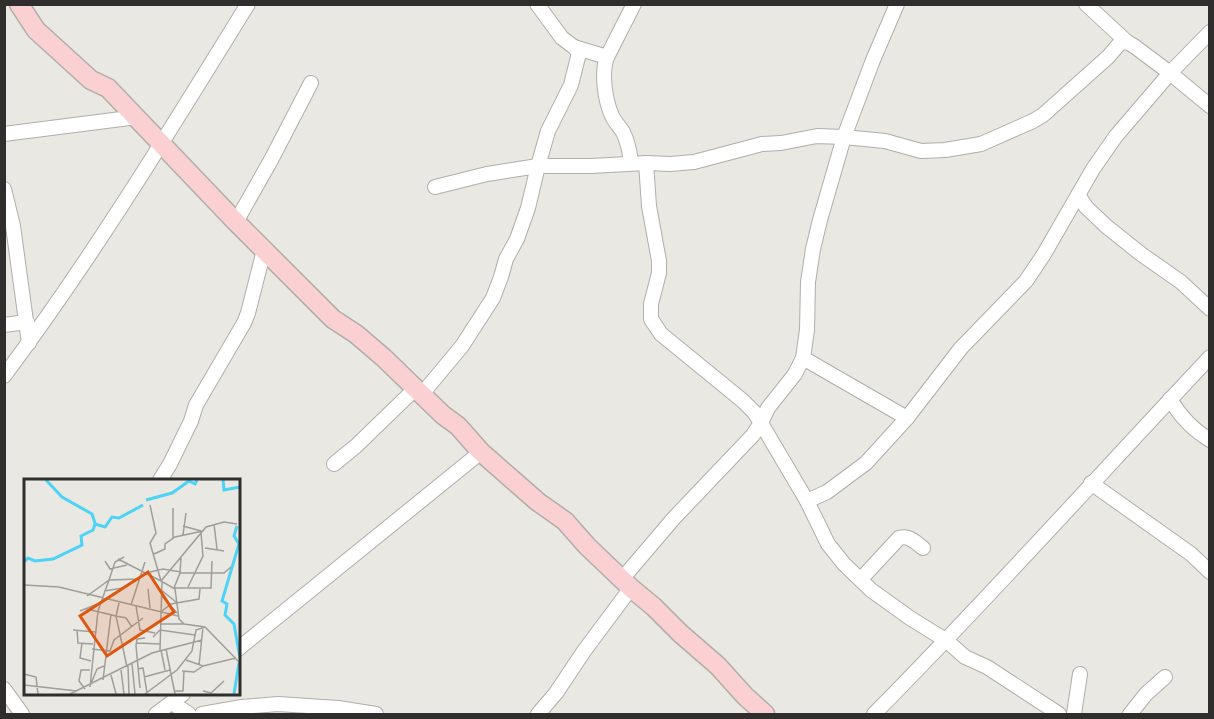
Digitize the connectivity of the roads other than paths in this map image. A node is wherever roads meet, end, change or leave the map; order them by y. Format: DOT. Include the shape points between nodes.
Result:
graph roads {
  1 [pos="19,4"];
  2 [pos="248,4"];
  3 [pos="537,4"];
  4 [pos="634,4"];
  5 [pos="897,4"];
  6 [pos="1086,4"];
  7 [pos="1209,32"];
  8 [pos="1127,42"];
  9 [pos="574,47"];
  10 [pos="608,57"];
  11 [pos="1170,73"];
  12 [pos="311,83"];
  13 [pos="1209,106"];
  14 [pos="137,117"];
  15 [pos="4,134"];
  16 [pos="844,137"];
  17 [pos="162,144"];
  18 [pos="646,163"];
  19 [pos="631,164"];
  20 [pos="538,166"];
  21 [pos="435,187"];
  22 [pos="4,189"];
  23 [pos="1078,195"];
  24 [pos="236,222"];
  25 [pos="9,227"];
  26 [pos="264,250"];
  27 [pos="1209,309"];
  28 [pos="27,322"];
  29 [pos="4,325"];
  30 [pos="29,343"];
  31 [pos="1209,357"];
  32 [pos="803,358"];
  33 [pos="4,376"];
  34 [pos="419,391"];
  35 [pos="1170,399"];
  36 [pos="907,418"];
  37 [pos="761,423"];
  38 [pos="1209,441"];
  39 [pos="481,452"];
  40 [pos="334,464"];
  41 [pos="161,479"];
  42 [pos="1091,483"];
  43 [pos="807,501"];
  44 [pos="923,548"];
  45 [pos="1209,572"];
  46 [pos="861,579"];
  47 [pos="627,584"];
  48 [pos="946,641"];
  49 [pos="240,647"];
  50 [pos="1080,674"];
  51 [pos="1165,677"];
  52 [pos="4,688"];
  53 [pos="181,695"];
  54 [pos="172,703"];
  55 [pos="22,714"];
  56 [pos="156,714"];
  57 [pos="189,714"];
  58 [pos="202,714"];
  59 [pos="376,714"];
  60 [pos="538,714"];
  61 [pos="765,714"];
  62 [pos="874,714"];
  63 [pos="1059,714"];
  64 [pos="1074,714"];
  65 [pos="1130,714"];
  1 -- 14 [label="street" via="36,30 91,80 108,88"];
  2 -- 17 [label="street"];
  3 -- 9 [label="street" via="562,38"];
  4 -- 10 [label="street"];
  5 -- 16 [label="street"];
  6 -- 8 [label="street"];
  7 -- 11 [label="street"];
  8 -- 11 [label="street"];
  8 -- 16 [label="street" via="1120,43 1043,115 981,144 921,151 885,141"];
  9 -- 10 [label="street"];
  9 -- 20 [label="street" via="579,53 571,85 548,131"];
  10 -- 19 [label="street" via="604,78 611,113 629,146"];
  11 -- 13 [label="street"];
  11 -- 23 [label="street" via="1116,136"];
  12 -- 24 [label="street"];
  14 -- 15 [label="street"];
  14 -- 17 [label="street"];
  16 -- 18 [label="street" via="817,136 762,144 694,162"];
  16 -- 32 [label="street" via="813,249"];
  17 -- 24 [label="street"];
  17 -- 30 [label="street"];
  18 -- 19 [label="street"];
  18 -- 37 [label="street" via="659,261 651,319 661,334 744,401"];
  19 -- 20 [label="street"];
  20 -- 21 [label="street"];
  20 -- 34 [label="street" via="528,208 493,298 462,345"];
  22 -- 25 [label="street"];
  23 -- 27 [label="street" via="1106,226 1181,282"];
  23 -- 36 [label="street" via="1026,281 961,348"];
  24 -- 26 [label="street"];
  25 -- 28 [label="street"];
  26 -- 34 [label="street" via="333,319 356,334"];
  26 -- 41 [label="street" via="244,323 196,405"];
  28 -- 29 [label="street"];
  28 -- 30 [label="street"];
  30 -- 33 [label="street"];
  31 -- 35 [label="street"];
  32 -- 36 [label="street"];
  32 -- 37 [label="street"];
  34 -- 39 [label="street"];
  34 -- 40 [label="street"];
  35 -- 38 [label="street" via="1190,425"];
  35 -- 42 [label="street"];
  36 -- 43 [label="street" via="866,463 828,492"];
  37 -- 43 [label="street"];
  37 -- 47 [label="street" via="674,518"];
  39 -- 47 [label="street" via="565,521"];
  39 -- 49 [label="street"];
  42 -- 45 [label="street" via="1191,554"];
  42 -- 48 [label="street"];
  43 -- 46 [label="street" via="828,544"];
  44 -- 46 [label="street" via="910,538 899,538"];
  46 -- 48 [label="street"];
  47 -- 60 [label="street"];
  47 -- 61 [label="street"];
  48 -- 62 [label="street"];
  48 -- 63 [label="street" via="965,657"];
  50 -- 64 [label="street"];
  51 -- 65 [label="street"];
  52 -- 55 [label="street"];
  53 -- 54 [label="street"];
  54 -- 56 [label="street"];
  54 -- 57 [label="street"];
  58 -- 59 [label="street" via="278,704"];
}
